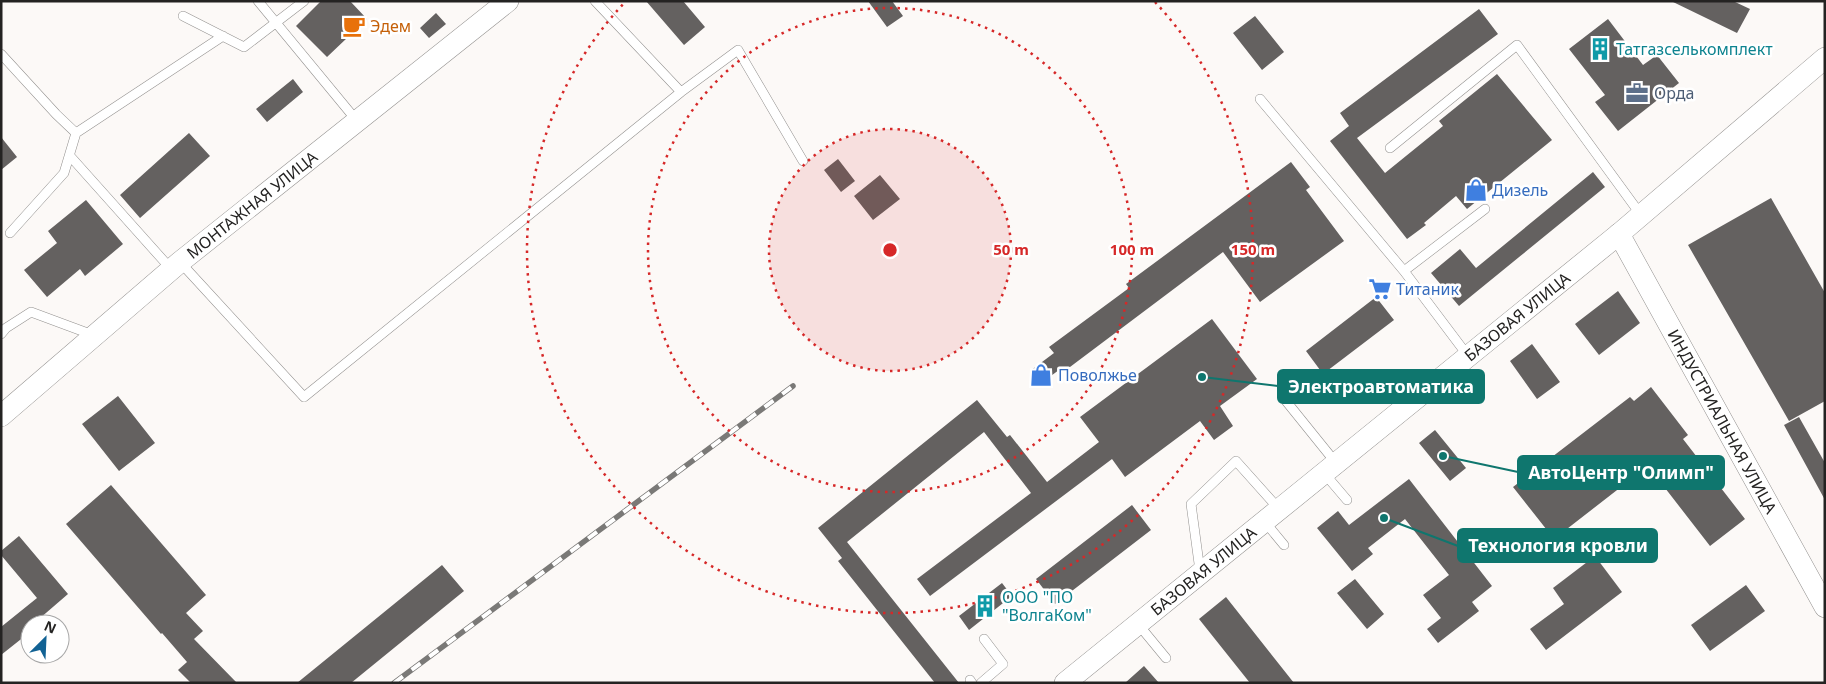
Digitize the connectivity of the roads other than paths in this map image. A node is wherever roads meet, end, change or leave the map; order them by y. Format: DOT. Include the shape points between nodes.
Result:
graph roads {
  1 [pos="258,1"];
  2 [pos="304,1"];
  3 [pos="508,1"];
  4 [pos="595,1"];
  5 [pos="183,16"];
  6 [pos="275,23"];
  7 [pos="222,36"];
  8 [pos="1,54"];
  9 [pos="1825,58"];
  10 [pos="681,92"];
  11 [pos="1260,99"];
  12 [pos="357,121"];
  13 [pos="76,133"];
  14 [pos="1390,148"];
  15 [pos="70,156"];
  16 [pos="803,161"];
  17 [pos="1485,209"];
  18 [pos="1642,216"];
  19 [pos="10,233"];
  20 [pos="1619,234"];
  21 [pos="176,266"];
  22 [pos="1404,271"];
  23 [pos="1,334"];
  24 [pos="95,336"];
  25 [pos="1468,356"];
  26 [pos="1286,400"];
  27 [pos="2,413"];
  28 [pos="1330,468"];
  29 [pos="1347,500"];
  30 [pos="1272,515"];
  31 [pos="1284,545"];
  32 [pos="1201,573"];
  33 [pos="1825,607"];
  34 [pos="1138,624"];
  35 [pos="984,639"];
  36 [pos="1166,658"];
  37 [pos="981,683"];
  38 [pos="1065,683"];
  1 -- 6 [label="lane"];
  2 -- 6 [label="lane"];
  3 -- 12 [label="street, МОНТАЖНАЯ УЛИЦА"];
  4 -- 10 [label="lane"];
  5 -- 7 [label="lane"];
  6 -- 7 [label="lane" via="244,47"];
  6 -- 12 [label="lane"];
  7 -- 13 [label="lane"];
  8 -- 13 [label="lane"];
  9 -- 18 [label="street, БАЗОВАЯ УЛИЦА"];
  10 -- 16 [label="lane" via="738,50"];
  10 -- 21 [label="lane" via="304,397"];
  11 -- 22 [label="lane"];
  12 -- 21 [label="street, МОНТАЖНАЯ УЛИЦА"];
  13 -- 15 [label="lane"];
  14 -- 18 [label="lane" via="1517,45"];
  15 -- 19 [label="lane" via="64,174"];
  15 -- 21 [label="lane"];
  17 -- 22 [label="lane"];
  18 -- 20 [label="street, БАЗОВАЯ УЛИЦА"];
  20 -- 25 [label="street, БАЗОВАЯ УЛИЦА"];
  20 -- 33 [label="street, ИНДУСТРИАЛЬНАЯ УЛИЦА"];
  21 -- 24 [label="street, МОНТАЖНАЯ УЛИЦА"];
  22 -- 25 [label="lane"];
  23 -- 24 [label="lane" via="31,312"];
  24 -- 27 [label="street, МОНТАЖНАЯ УЛИЦА"];
  25 -- 28 [label="street, БАЗОВАЯ УЛИЦА"];
  26 -- 28 [label="lane"];
  28 -- 29 [label="lane"];
  28 -- 30 [label="street, БАЗОВАЯ УЛИЦА"];
  30 -- 31 [label="lane"];
  30 -- 32 [label="street, БАЗОВАЯ УЛИЦА"];
  30 -- 32 [label="lane" via="1236,461 1191,504"];
  32 -- 34 [label="street, БАЗОВАЯ УЛИЦА"];
  34 -- 36 [label="lane"];
  34 -- 38 [label="street, БАЗОВАЯ УЛИЦА"];
  35 -- 37 [label="lane" via="1003,664"];
}
